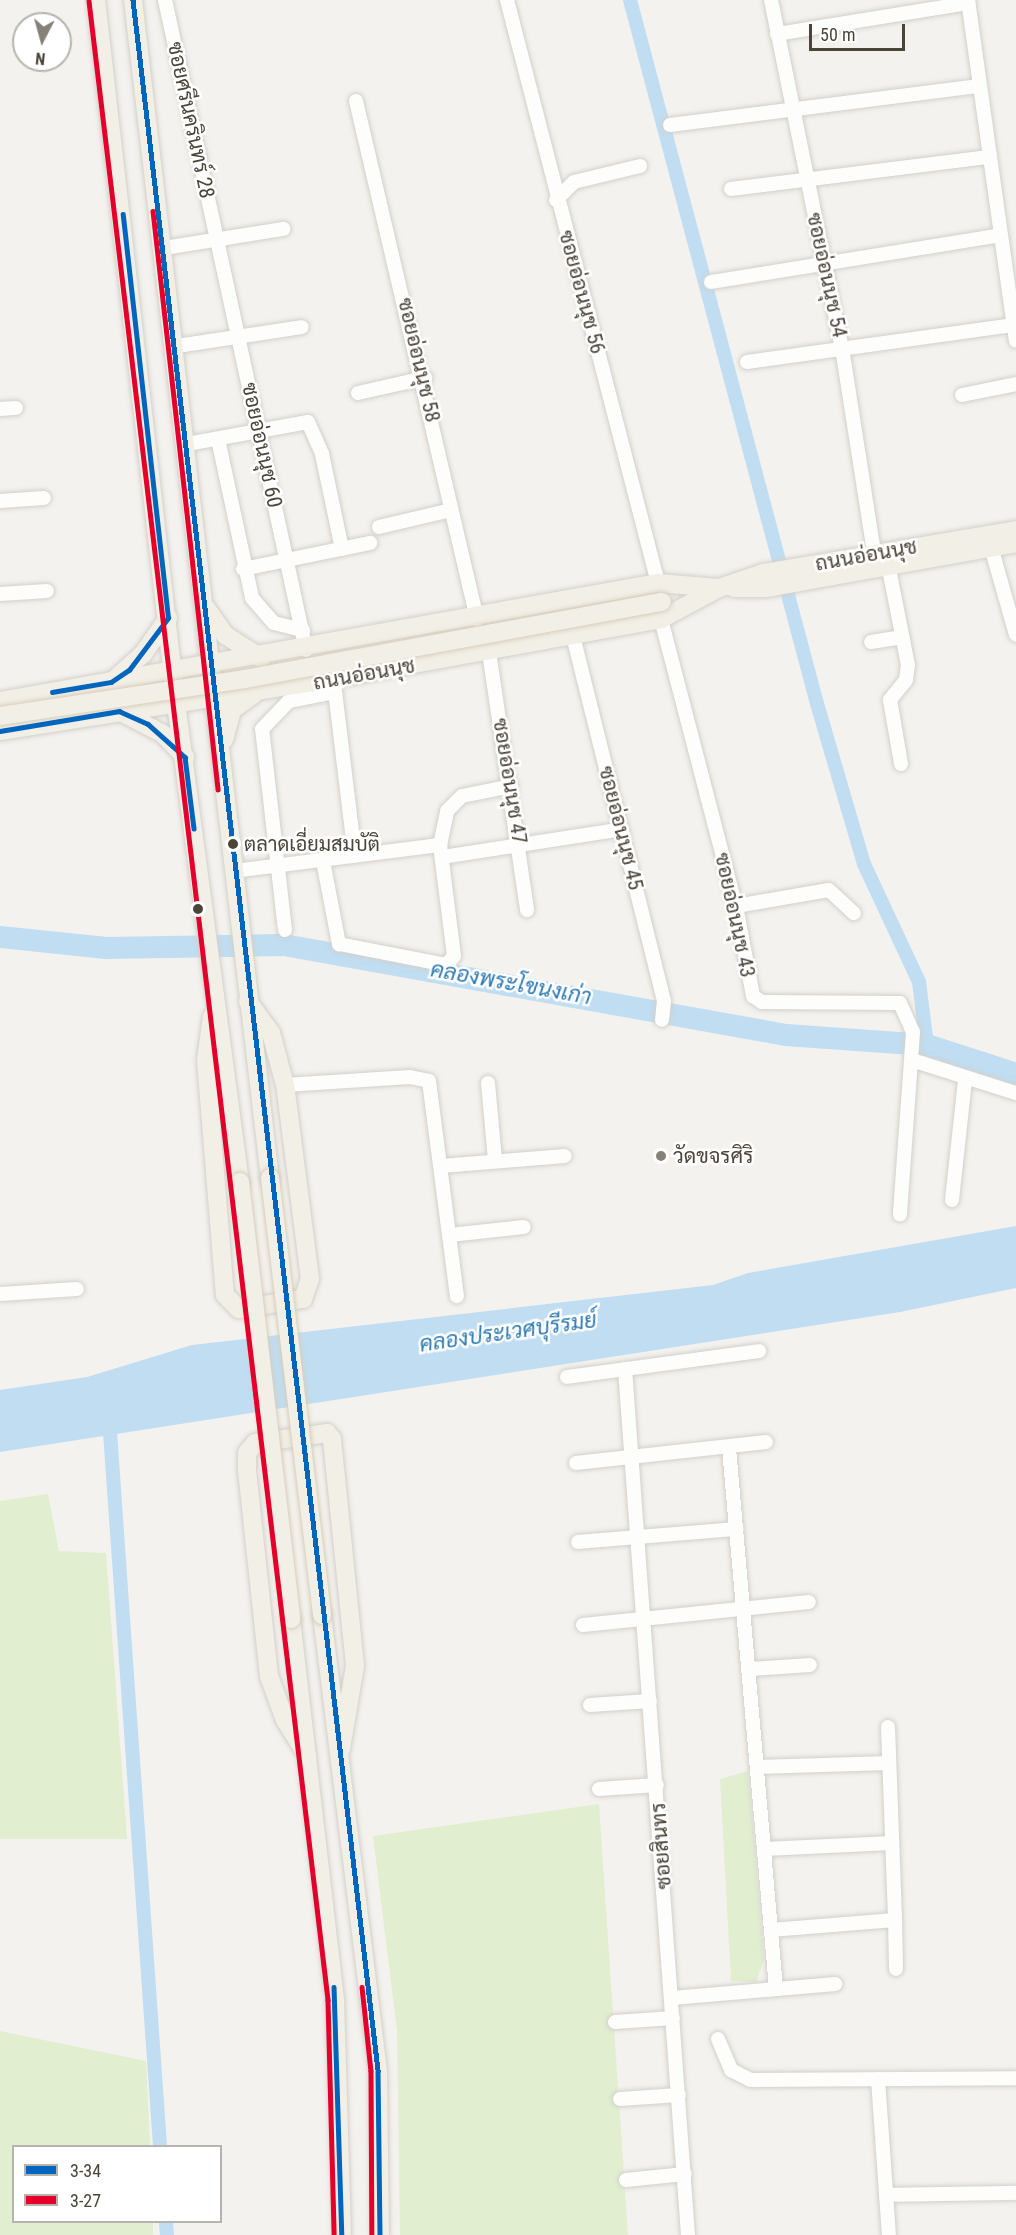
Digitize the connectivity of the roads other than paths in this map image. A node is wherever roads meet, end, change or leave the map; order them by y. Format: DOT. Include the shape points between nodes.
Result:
graph roads {
  1 [pos="96,0"];
  2 [pos="133,0"];
  3 [pos="165,0"];
  4 [pos="507,0"];
  5 [pos="771,0"];
  6 [pos="969,2"];
  7 [pos="777,34"];
  8 [pos="980,86"];
  9 [pos="356,101"];
  10 [pos="792,107"];
  11 [pos="670,125"];
  12 [pos="989,157"];
  13 [pos="640,166"];
  14 [pos="806,178"];
  15 [pos="731,189"];
  16 [pos="556,200"];
  17 [pos="283,229"];
  18 [pos="1000,235"];
  19 [pos="217,241"];
  20 [pos="164,248"];
  21 [pos="824,265"];
  22 [pos="711,282"];
  23 [pos="1012,326"];
  24 [pos="302,327"];
  25 [pos="239,339"];
  26 [pos="1016,341"];
  27 [pos="177,346"];
  28 [pos="842,348"];
  29 [pos="747,362"];
  30 [pos="425,378"];
  31 [pos="1016,384"];
  32 [pos="358,393"];
  33 [pos="962,395"];
  34 [pos="15,408"];
  35 [pos="0,409"];
  36 [pos="258,430"];
  37 [pos="218,439"];
  38 [pos="187,444"];
  39 [pos="44,498"];
  40 [pos="0,501"];
  41 [pos="451,510"];
  42 [pos="379,527"];
  43 [pos="1016,530"];
  44 [pos="370,543"];
  45 [pos="1016,543"];
  46 [pos="992,547"];
  47 [pos="342,549"];
  48 [pos="287,561"];
  49 [pos="879,561"];
  50 [pos="243,569"];
  51 [pos="658,583"];
  52 [pos="719,588"];
  53 [pos="47,591"];
  54 [pos="0,594"];
  55 [pos="206,606"];
  56 [pos="662,611"];
  57 [pos="168,618"];
  58 [pos="477,619"];
  59 [pos="303,630"];
  60 [pos="1016,635"];
  61 [pos="573,636"];
  62 [pos="903,637"];
  63 [pos="871,642"];
  64 [pos="306,650"];
  65 [pos="489,652"];
  66 [pos="261,658"];
  67 [pos="211,666"];
  68 [pos="173,673"];
  69 [pos="111,682"];
  70 [pos="314,682"];
  71 [pos="334,685"];
  72 [pos="64,690"];
  73 [pos="264,690"];
  74 [pos="215,697"];
  75 [pos="0,701"];
  76 [pos="176,703"];
  77 [pos="119,711"];
  78 [pos="0,716"];
  79 [pos="69,719"];
  80 [pos="0,731"];
  81 [pos="221,754"];
  82 [pos="185,757"];
  83 [pos="901,764"];
  84 [pos="511,786"];
  85 [pos="622,829"];
  86 [pos="521,847"];
  87 [pos="441,851"];
  88 [pos="355,856"];
  89 [pos="323,861"];
  90 [pos="278,866"];
  91 [pos="234,871"];
  92 [pos="736,906"];
  93 [pos="527,910"];
  94 [pos="854,913"];
  95 [pos="285,930"];
  96 [pos="248,1001"];
  97 [pos="215,1003"];
  98 [pos="664,1011"];
  99 [pos="915,1055"];
  100 [pos="966,1081"];
  101 [pos="488,1083"];
  102 [pos="285,1086"];
  103 [pos="1016,1093"];
  104 [pos="565,1156"];
  105 [pos="495,1160"];
  106 [pos="441,1166"];
  107 [pos="952,1200"];
  108 [pos="900,1215"];
  109 [pos="524,1227"];
  110 [pos="450,1235"];
  111 [pos="77,1289"];
  112 [pos="0,1294"];
  113 [pos="457,1296"];
  114 [pos="759,1352"];
  115 [pos="625,1369"];
  116 [pos="567,1377"];
  117 [pos="766,1442"];
  118 [pos="729,1448"];
  119 [pos="632,1457"];
  120 [pos="576,1463"];
  121 [pos="736,1529"];
  122 [pos="639,1536"];
  123 [pos="578,1542"];
  124 [pos="809,1602"];
  125 [pos="743,1607"];
  126 [pos="644,1618"];
  127 [pos="583,1625"];
  128 [pos="810,1665"];
  129 [pos="751,1669"];
  130 [pos="650,1701"];
  131 [pos="590,1705"];
  132 [pos="888,1727"];
  133 [pos="341,1749"];
  134 [pos="307,1755"];
  135 [pos="889,1763"];
  136 [pos="757,1767"];
  137 [pos="657,1785"];
  138 [pos="599,1789"];
  139 [pos="892,1843"];
  140 [pos="764,1849"];
  141 [pos="895,1920"];
  142 [pos="771,1930"];
  143 [pos="896,1969"];
  144 [pos="835,1984"];
  145 [pos="776,1989"];
  146 [pos="672,1998"];
  147 [pos="673,2018"];
  148 [pos="615,2022"];
  149 [pos="718,2039"];
  150 [pos="1016,2078"];
  151 [pos="878,2079"];
  152 [pos="679,2096"];
  153 [pos="620,2100"];
  154 [pos="685,2174"];
  155 [pos="626,2180"];
  156 [pos="1016,2193"];
  157 [pos="886,2195"];
  158 [pos="342,2235"];
  159 [pos="380,2235"];
  160 [pos="688,2235"];
  161 [pos="890,2235"];
  1 -- 57 [label="main road"];
  2 -- 20 [label="main road"];
  3 -- 19 [label="street, ซอยศรีนครินทร์ 28"];
  4 -- 16 [label="street, ซอยอ่อนนุช 56"];
  5 -- 7 [label="street, ซอยอ่อนนุช 54"];
  6 -- 7 [label="street"];
  6 -- 8 [label="street"];
  7 -- 10 [label="street, ซอยอ่อนนุช 54"];
  8 -- 10 [label="street"];
  8 -- 12 [label="street"];
  9 -- 30 [label="street, ซอยอ่อนนุช 58"];
  10 -- 11 [label="street"];
  10 -- 14 [label="street, ซอยอ่อนนุช 54"];
  12 -- 14 [label="street"];
  12 -- 18 [label="street"];
  13 -- 16 [label="street" via="574,182"];
  14 -- 15 [label="street"];
  14 -- 21 [label="street, ซอยอ่อนนุช 54"];
  16 -- 51 [label="street, ซอยอ่อนนุช 56"];
  17 -- 19 [label="street"];
  18 -- 21 [label="street"];
  18 -- 23 [label="street"];
  19 -- 20 [label="street"];
  19 -- 25 [label="street, ซอยอ่อนนุช 60"];
  20 -- 27 [label="main road"];
  21 -- 22 [label="street"];
  21 -- 28 [label="street, ซอยอ่อนนุช 54"];
  23 -- 26 [label="street"];
  23 -- 28 [label="street"];
  24 -- 25 [label="street"];
  25 -- 27 [label="street"];
  25 -- 36 [label="street, ซอยอ่อนนุช 60"];
  27 -- 38 [label="main road"];
  28 -- 29 [label="street"];
  28 -- 49 [label="street, ซอยอ่อนนุช 54"];
  30 -- 32 [label="street"];
  30 -- 41 [label="street, ซอยอ่อนนุช 58"];
  31 -- 33 [label="street"];
  34 -- 35 [label="street"];
  36 -- 37 [label="street"];
  36 -- 47 [label="street" via="303,422 313,428"];
  36 -- 48 [label="street, ซอยอ่อนนุช 60"];
  37 -- 38 [label="street"];
  37 -- 50 [label="street"];
  38 -- 55 [label="main road"];
  39 -- 40 [label="street"];
  41 -- 42 [label="street"];
  41 -- 58 [label="street, ซอยอ่อนนุช 58"];
  43 -- 49 [label="main road, ถนนอ่อนนุช"];
  44 -- 47 [label="street"];
  45 -- 46 [label="main road, ถนนอ่อนนุช"];
  46 -- 49 [label="main road, ถนนอ่อนนุช"];
  46 -- 60 [label="street"];
  47 -- 48 [label="street"];
  48 -- 50 [label="street"];
  48 -- 59 [label="street, ซอยอ่อนนุช 60"];
  49 -- 52 [label="main road, ถนนอ่อนนุช"];
  49 -- 62 [label="street, ซอยอ่อนนุช 54"];
  50 -- 59 [label="street" via="264,614 284,629"];
  51 -- 52 [label="main road, ถนนอ่อนนุช"];
  51 -- 58 [label="main road, ถนนอ่อนนุช"];
  52 -- 56 [label="main road, ถนนอ่อนนุช"];
  53 -- 54 [label="street"];
  55 -- 66 [label="main road" via="225,635"];
  55 -- 67 [label="main road"];
  56 -- 61 [label="main road, ถนนอ่อนนุช"];
  56 -- 78 [label="main road, ถนนอ่อนนุช, bridge"];
  56 -- 92 [label="street, ซอยอ่อนนุช 43"];
  57 -- 68 [label="main road"];
  57 -- 69 [label="main road" via="129,669"];
  58 -- 64 [label="main road, ถนนอ่อนนุช"];
  59 -- 64 [label="street, ซอยอ่อนนุช 60"];
  61 -- 65 [label="main road, ถนนอ่อนนุช"];
  61 -- 85 [label="street, ซอยอ่อนนุช 45"];
  62 -- 63 [label="street"];
  62 -- 83 [label="street, ซอยอ่อนนุช 54" via="906,680 890,700"];
  64 -- 66 [label="main road, ถนนอ่อนนุช"];
  64 -- 70 [label="main road" via="298,664"];
  65 -- 71 [label="main road, ถนนอ่อนนุช"];
  65 -- 84 [label="street, ซอยอ่อนนุช 47"];
  66 -- 67 [label="main road, ถนนอ่อนนุช"];
  67 -- 68 [label="main road, ถนนอ่อนนุช"];
  67 -- 74 [label="main road"];
  68 -- 69 [label="main road, ถนนอ่อนนุช"];
  68 -- 76 [label="main road"];
  69 -- 72 [label="main road, ถนนอ่อนนุช"];
  70 -- 71 [label="main road, ถนนอ่อนนุช"];
  70 -- 73 [label="main road, ถนนอ่อนนุช"];
  71 -- 88 [label="street"];
  71 -- 90 [label="street" via="289,701 262,729"];
  72 -- 75 [label="main road, ถนนอ่อนนุช"];
  72 -- 79 [label="main road" via="80,702"];
  73 -- 74 [label="main road, ถนนอ่อนนุช"];
  73 -- 81 [label="main road" via="232,710"];
  74 -- 76 [label="main road, ถนนอ่อนนุช"];
  74 -- 81 [label="main road"];
  76 -- 77 [label="main road, ถนนอ่อนนุช"];
  76 -- 82 [label="main road"];
  77 -- 79 [label="main road, ถนนอ่อนนุช"];
  77 -- 82 [label="main road" via="163,734"];
  79 -- 80 [label="main road, ถนนอ่อนนุช"];
  81 -- 91 [label="main road"];
  82 -- 97 [label="main road"];
  84 -- 86 [label="street, ซอยอ่อนนุช 47"];
  84 -- 87 [label="street" via="462,796 447,811"];
  85 -- 86 [label="street"];
  85 -- 98 [label="street, ซอยอ่อนนุช 45"];
  86 -- 87 [label="street"];
  86 -- 93 [label="street, ซอยอ่อนนุช 47"];
  87 -- 88 [label="street"];
  87 -- 89 [label="street" via="454,956 439,966 339,944"];
  88 -- 89 [label="street"];
  89 -- 90 [label="street"];
  90 -- 91 [label="street"];
  90 -- 95 [label="street"];
  91 -- 96 [label="main road"];
  92 -- 94 [label="street" via="829,890"];
  92 -- 99 [label="street, ซอยอ่อนนุช 43" via="755,1000 900,1003 914,1032"];
  96 -- 102 [label="main road" via="271,1033"];
  96 -- 133 [label="main road, bridge"];
  97 -- 102 [label="main road" via="207,1072 225,1295 239,1309 303,1299 309,1288"];
  97 -- 134 [label="main road, bridge" via="240,1182"];
  99 -- 100 [label="street"];
  99 -- 108 [label="street, ซอยอ่อนนุช 43"];
  100 -- 103 [label="street"];
  100 -- 107 [label="street"];
  101 -- 105 [label="street"];
  102 -- 106 [label="street" via="422,1077 430,1085"];
  104 -- 105 [label="street"];
  105 -- 106 [label="street"];
  106 -- 110 [label="street"];
  109 -- 110 [label="street"];
  110 -- 113 [label="street"];
  111 -- 112 [label="street"];
  114 -- 115 [label="street"];
  115 -- 116 [label="street"];
  115 -- 119 [label="street, ซอยสินทร"];
  117 -- 118 [label="street"];
  118 -- 119 [label="street"];
  118 -- 121 [label="street"];
  119 -- 120 [label="street"];
  119 -- 122 [label="street, ซอยสินทร"];
  121 -- 122 [label="street"];
  121 -- 125 [label="street"];
  122 -- 123 [label="street"];
  122 -- 126 [label="street, ซอยสินทร"];
  124 -- 125 [label="street"];
  125 -- 126 [label="street"];
  125 -- 129 [label="street"];
  126 -- 127 [label="street"];
  126 -- 130 [label="street, ซอยสินทร"];
  128 -- 129 [label="street"];
  129 -- 136 [label="street"];
  130 -- 131 [label="street"];
  130 -- 137 [label="street, ซอยสินทร"];
  132 -- 135 [label="street"];
  133 -- 134 [label="main road" via="355,1666 332,1439 327,1433 255,1443 247,1453 269,1676 285,1720"];
  133 -- 159 [label="main road" via="378,2071"];
  134 -- 158 [label="main road" via="335,1999"];
  135 -- 136 [label="street"];
  135 -- 139 [label="street"];
  136 -- 140 [label="street"];
  137 -- 138 [label="street"];
  137 -- 146 [label="street, ซอยสินทร"];
  139 -- 140 [label="street"];
  139 -- 141 [label="street"];
  140 -- 142 [label="street"];
  141 -- 142 [label="street"];
  141 -- 143 [label="street"];
  142 -- 145 [label="street"];
  144 -- 145 [label="street"];
  145 -- 146 [label="street"];
  146 -- 147 [label="street, ซอยสินทร"];
  147 -- 148 [label="street"];
  147 -- 152 [label="street, ซอยสินทร"];
  149 -- 151 [label="street" via="724,2060 738,2077"];
  150 -- 151 [label="street"];
  151 -- 157 [label="street"];
  152 -- 153 [label="street"];
  152 -- 154 [label="street, ซอยสินทร"];
  154 -- 155 [label="street"];
  154 -- 160 [label="street, ซอยสินทร"];
  156 -- 157 [label="street"];
  157 -- 161 [label="street"];
}
